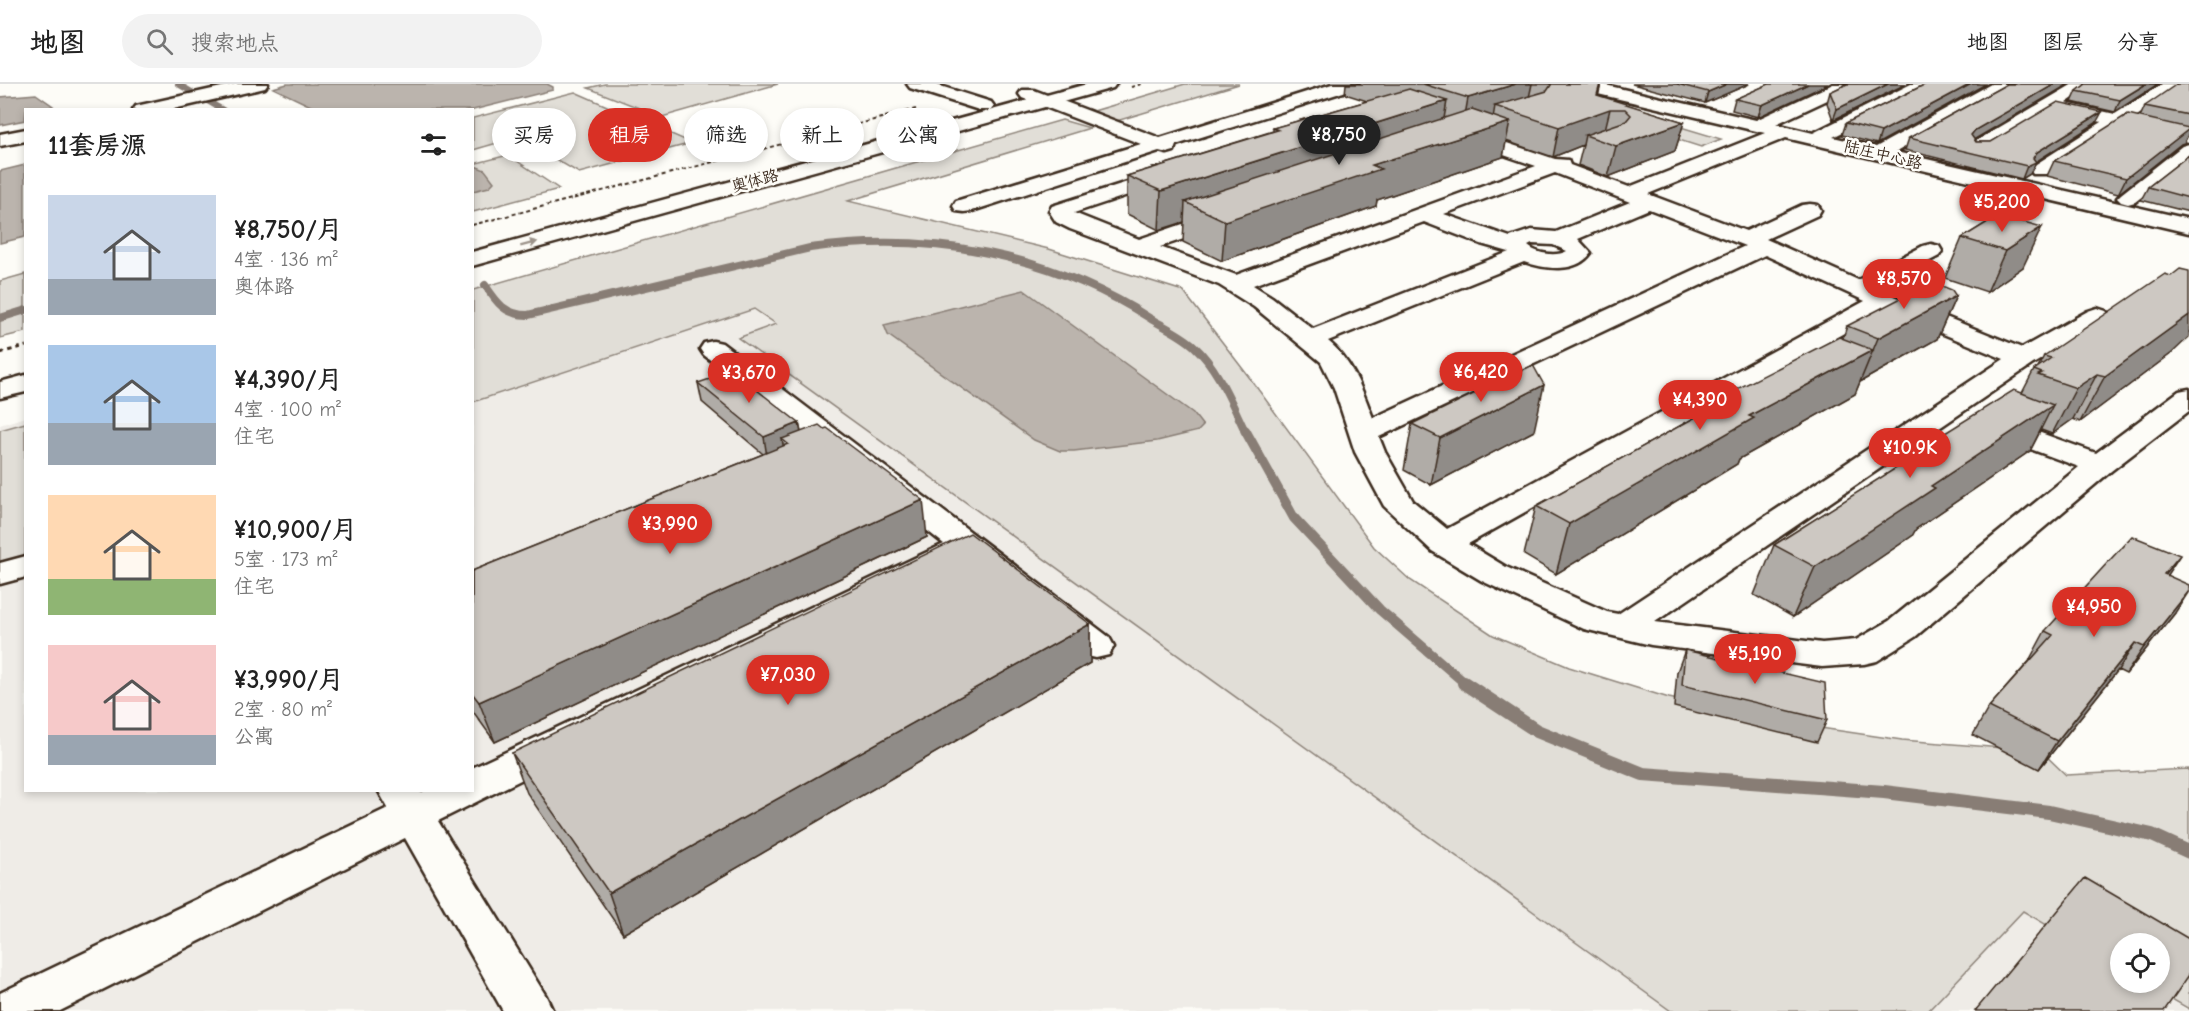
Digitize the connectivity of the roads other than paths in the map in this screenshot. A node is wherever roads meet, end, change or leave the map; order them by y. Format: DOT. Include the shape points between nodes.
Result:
graph roads {
  1 [pos="916,84"];
  2 [pos="1065,84"];
  3 [pos="1107,84"];
  4 [pos="1350,84"];
  5 [pos="1578,84"];
  6 [pos="1847,84"];
  7 [pos="1924,84"];
  8 [pos="2004,84"];
  9 [pos="2085,84"];
  10 [pos="2174,84"];
  11 [pos="244,86"];
  12 [pos="1610,87"];
  13 [pos="1683,88"];
  14 [pos="1037,97"];
  15 [pos="1731,100"];
  16 [pos="1652,101"];
  17 [pos="2050,105"];
  18 [pos="985,106"];
  19 [pos="151,108"];
  20 [pos="1702,113"];
  21 [pos="2118,120"];
  22 [pos="1493,125"];
  23 [pos="1757,126"];
  24 [pos="1785,132"];
  25 [pos="24,135"];
  26 [pos="2189,136"];
  27 [pos="1815,139"];
  28 [pos="0,140"];
  29 [pos="1159,144"];
  30 [pos="1978,148"];
  31 [pos="2189,150"];
  32 [pos="1878,154"];
  33 [pos="1583,155"];
  34 [pos="1555,166"];
  35 [pos="2040,170"];
  36 [pos="1640,197"];
  37 [pos="2128,198"];
  38 [pos="964,206"];
  39 [pos="1251,209"];
  40 [pos="1810,210"];
  41 [pos="1424,214"];
  42 [pos="2189,226"];
  43 [pos="474,242"];
  44 [pos="1756,242"];
  45 [pos="1137,247"];
  46 [pos="1520,250"];
  47 [pos="1931,252"];
  48 [pos="474,258"];
  49 [pos="1234,284"];
  50 [pos="1858,289"];
  51 [pos="1884,301"];
  52 [pos="2097,316"];
  53 [pos="1310,339"];
  54 [pos="713,349"];
  55 [pos="2024,358"];
  56 [pos="24,366"];
  57 [pos="0,372"];
  58 [pos="24,384"];
  59 [pos="0,390"];
  60 [pos="2189,397"];
  61 [pos="1949,408"];
  62 [pos="1364,433"];
  63 [pos="835,442"];
  64 [pos="2100,465"];
  65 [pos="1444,544"];
  66 [pos="966,546"];
  67 [pos="24,567"];
  68 [pos="0,574"];
  69 [pos="474,590"];
  70 [pos="1623,627"];
  71 [pos="1096,646"];
  72 [pos="474,785"];
  73 [pos="455,792"];
  74 [pos="406,803"];
  75 [pos="12,1011"];
  76 [pos="529,1011"];
  1 -- 18 [label="street"];
  2 -- 14 [label="street, 奥体路"];
  3 -- 14 [label="street, 奥体路"];
  4 -- 29 [label="street"];
  5 -- 12 [label="street, 陆庄中心路"];
  6 -- 23 [label="street"];
  7 -- 27 [label="street"];
  8 -- 32 [label="street"];
  9 -- 17 [label="street"];
  10 -- 21 [label="street"];
  11 -- 19 [label="street"];
  12 -- 16 [label="street, 陆庄中心路"];
  13 -- 16 [label="street"];
  14 -- 18 [label="street, 奥体路"];
  14 -- 29 [label="street"];
  48 -- 14 [label="street, 奥体路, one-way"];
  15 -- 20 [label="street"];
  16 -- 20 [label="street, 陆庄中心路"];
  17 -- 21 [label="street"];
  17 -- 30 [label="street"];
  18 -- 43 [label="street, 奥体路"];
  20 -- 23 [label="street, 陆庄中心路"];
  21 -- 26 [label="street"];
  21 -- 35 [label="street"];
  22 -- 34 [label="street" via="1453,135"];
  23 -- 24 [label="street, 陆庄中心路"];
  24 -- 27 [label="street, 陆庄中心路"];
  24 -- 36 [label="street"];
  25 -- 28 [label="street"];
  27 -- 32 [label="street, 陆庄中心路"];
  29 -- 38 [label="street"];
  29 -- 45 [label="street" via="1192,160 1060,211 1064,217"];
  31 -- 37 [label="street"];
  32 -- 42 [label="street, 陆庄中心路"];
  33 -- 34 [label="street"];
  34 -- 36 [label="street"];
  34 -- 41 [label="street"];
  36 -- 44 [label="street"];
  36 -- 46 [label="street" via="1558,239 1574,245 1579,254 1570,260 1541,260"];
  39 -- 45 [label="street"];
  40 -- 44 [label="street"];
  41 -- 46 [label="street"];
  41 -- 49 [label="street"];
  44 -- 50 [label="street"];
  44 -- 62 [label="street"];
  45 -- 49 [label="street"];
  46 -- 53 [label="street"];
  47 -- 50 [label="street"];
  49 -- 53 [label="street"];
  50 -- 51 [label="street"];
  51 -- 55 [label="street"];
  51 -- 65 [label="street"];
  52 -- 55 [label="street"];
  53 -- 62 [label="street" via="1332,358"];
  54 -- 63 [label="street"];
  55 -- 61 [label="street"];
  56 -- 57 [label="street"];
  58 -- 59 [label="street"];
  60 -- 64 [label="street"];
  61 -- 64 [label="street"];
  61 -- 70 [label="street"];
  62 -- 65 [label="street" via="1370,452 1400,506"];
  63 -- 66 [label="street"];
  63 -- 69 [label="street"];
  64 -- 70 [label="street" via="1902,629 1864,652 1822,655"];
  65 -- 70 [label="street" via="1494,574 1597,621"];
  66 -- 71 [label="street"];
  66 -- 72 [label="street"];
  67 -- 68 [label="street"];
  73 -- 74 [label="street"];
  74 -- 75 [label="street"];
  74 -- 76 [label="street"];
}
